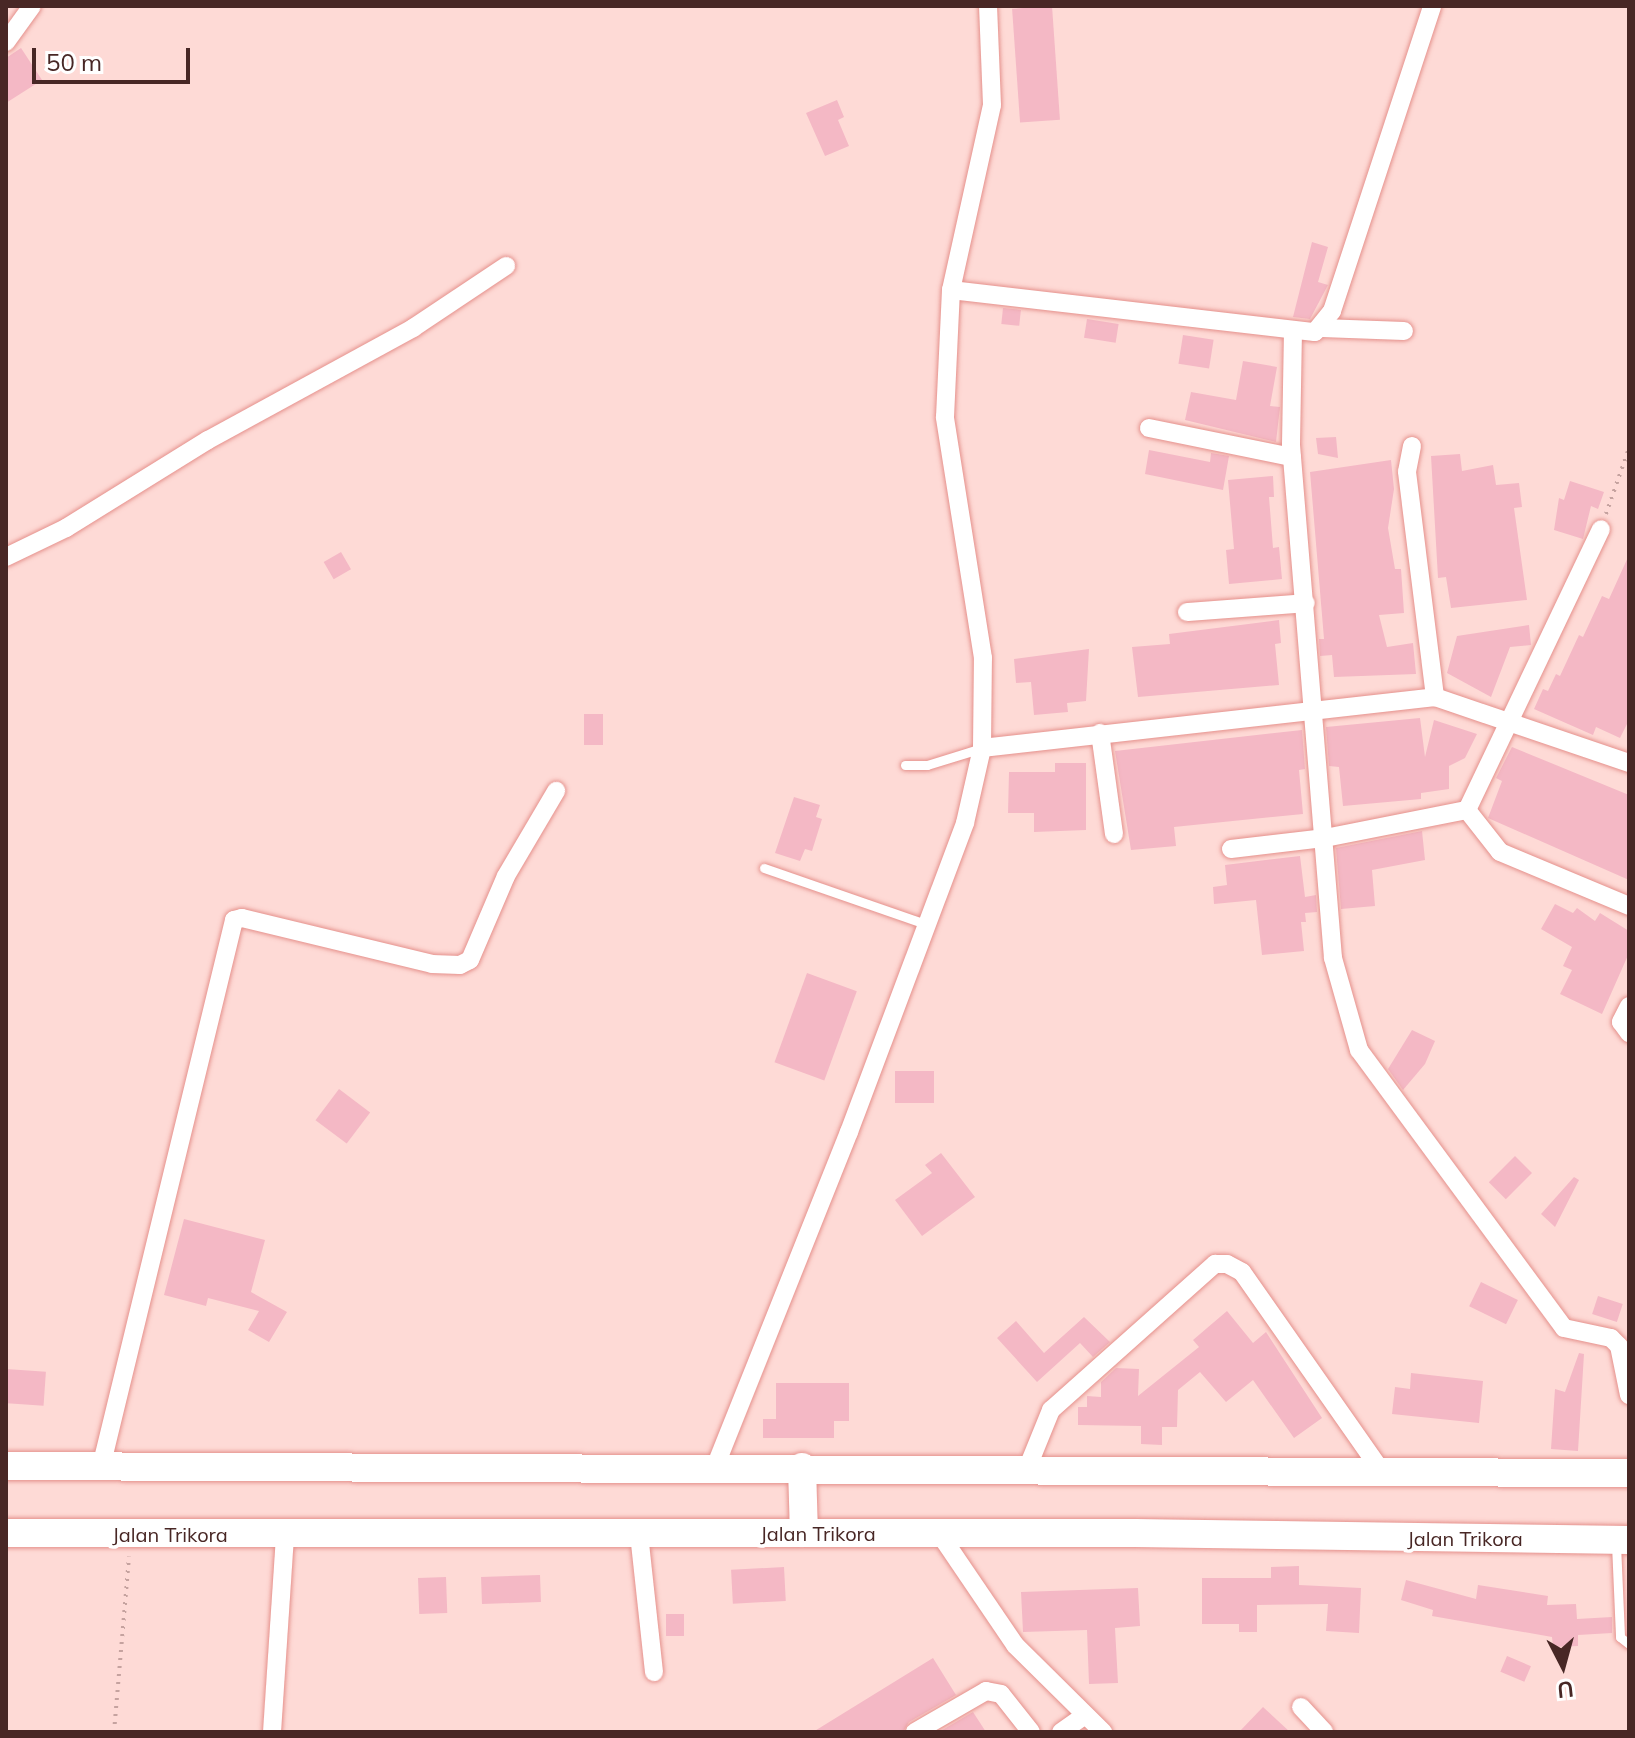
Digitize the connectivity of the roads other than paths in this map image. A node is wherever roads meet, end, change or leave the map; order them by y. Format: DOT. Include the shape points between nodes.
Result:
graph roads {
  1 [pos="32,6"];
  2 [pos="988,6"];
  3 [pos="1432,6"];
  4 [pos="6,42"];
  5 [pos="506,266"];
  6 [pos="951,290"];
  7 [pos="1322,328"];
  8 [pos="1293,330"];
  9 [pos="1404,331"];
  10 [pos="1149,428"];
  11 [pos="1412,446"];
  12 [pos="1292,457"];
  13 [pos="1601,529"];
  14 [pos="6,557"];
  15 [pos="1306,603"];
  16 [pos="1187,612"];
  17 [pos="1435,697"];
  18 [pos="1316,706"];
  19 [pos="1513,720"];
  20 [pos="1100,733"];
  21 [pos="982,748"];
  22 [pos="1629,762"];
  23 [pos="905,765"];
  24 [pos="556,791"];
  25 [pos="1467,810"];
  26 [pos="1114,834"];
  27 [pos="1325,838"];
  28 [pos="1231,849"];
  29 [pos="764,868"];
  30 [pos="1629,906"];
  31 [pos="926,924"];
  32 [pos="1629,1006"];
  33 [pos="1629,1033"];
  34 [pos="1629,1395"];
  35 [pos="6,1466"];
  36 [pos="101,1467"];
  37 [pos="715,1467"];
  38 [pos="802,1467"];
  39 [pos="1027,1469"];
  40 [pos="1383,1473"];
  41 [pos="1629,1473"];
  42 [pos="6,1533"];
  43 [pos="804,1533"];
  44 [pos="939,1533"];
  45 [pos="285,1534"];
  46 [pos="639,1534"];
  47 [pos="1622,1540"];
  48 [pos="1629,1644"];
  49 [pos="654,1672"];
  50 [pos="1301,1707"];
  51 [pos="1085,1715"];
  52 [pos="272,1732"];
  53 [pos="915,1732"];
  54 [pos="1031,1732"];
  55 [pos="1061,1732"];
  56 [pos="1103,1732"];
  57 [pos="1324,1732"];
  1 -- 4 [label="street"];
  2 -- 6 [label="street" via="992,105"];
  3 -- 7 [label="street"];
  5 -- 14 [label="street" via="413,328 208,440 66,528"];
  6 -- 8 [label="street"];
  6 -- 21 [label="street" via="945,417 983,658"];
  7 -- 8 [label="street"];
  7 -- 9 [label="street"];
  8 -- 12 [label="street"];
  10 -- 12 [label="street"];
  11 -- 17 [label="street" via="1407,472"];
  12 -- 15 [label="street"];
  13 -- 19 [label="street"];
  15 -- 16 [label="street"];
  15 -- 18 [label="street"];
  17 -- 18 [label="street"];
  17 -- 19 [label="street"];
  18 -- 20 [label="street"];
  18 -- 27 [label="street"];
  19 -- 22 [label="street"];
  19 -- 25 [label="street"];
  20 -- 21 [label="street"];
  20 -- 26 [label="street"];
  21 -- 23 [label="lane" via="927,765"];
  21 -- 31 [label="street" via="965,823"];
  24 -- 36 [label="street" via="506,876 470,960 460,965 432,964 234,920"];
  25 -- 27 [label="street"];
  25 -- 30 [label="street" via="1500,852"];
  27 -- 28 [label="street"];
  27 -- 34 [label="street" via="1333,958 1359,1050 1564,1328 1611,1338 1619,1346"];
  29 -- 31 [label="lane"];
  31 -- 37 [label="street"];
  32 -- 33 [label="street" via="1621,1022"];
  35 -- 36 [label="main road"];
  36 -- 37 [label="main road"];
  37 -- 38 [label="main road"];
  38 -- 39 [label="main road"];
  38 -- 43 [label="main road"];
  39 -- 40 [label="main road"];
  39 -- 40 [label="street" via="1051,1410 1215,1264 1227,1264 1242,1272"];
  40 -- 41 [label="main road"];
  42 -- 45 [label="main road, Jalan Trikora"];
  43 -- 44 [label="main road, Jalan Trikora"];
  43 -- 46 [label="main road, Jalan Trikora"];
  44 -- 47 [label="main road, Jalan Trikora"];
  44 -- 51 [label="street" via="1015,1645"];
  45 -- 46 [label="main road, Jalan Trikora"];
  45 -- 52 [label="street"];
  46 -- 49 [label="street"];
  47 -- 48 [label="lane" via="1620,1637"];
  50 -- 57 [label="street"];
  51 -- 55 [label="street"];
  51 -- 56 [label="street"];
  53 -- 54 [label="street" via="986,1691 1001,1694"];
}
